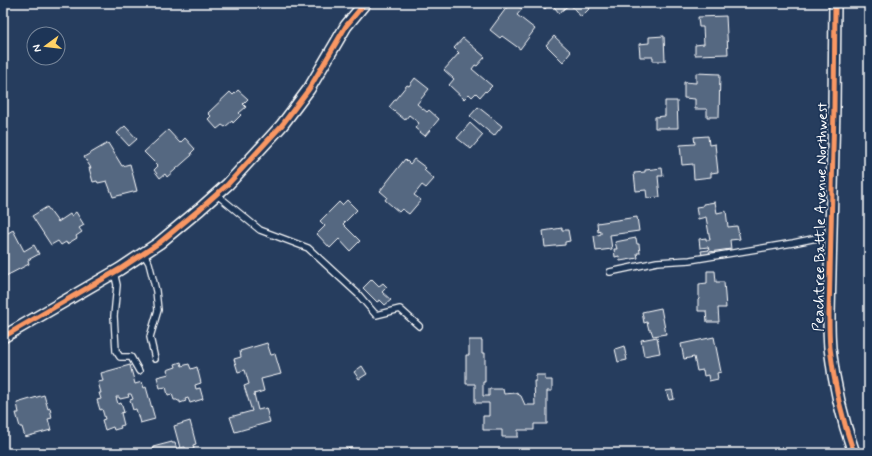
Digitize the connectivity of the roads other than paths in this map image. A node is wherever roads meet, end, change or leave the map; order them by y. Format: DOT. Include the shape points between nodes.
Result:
graph roads {
  1 [pos="365,3"];
  2 [pos="835,3"];
  3 [pos="216,194"];
  4 [pos="831,235"];
  5 [pos="144,253"];
  6 [pos="114,272"];
  7 [pos="610,272"];
  8 [pos="419,326"];
  9 [pos="3,337"];
  10 [pos="155,359"];
  11 [pos="139,370"];
  12 [pos="854,453"];
  1 -- 3 [label="street" via="346,26 309,89 282,125"];
  2 -- 4 [label="street, Peachtree Battle Avenue Northwest"];
  3 -- 5 [label="street"];
  3 -- 8 [label="lane" via="260,230 308,248 358,294 376,315 400,309"];
  4 -- 7 [label="lane" via="690,260 657,262"];
  4 -- 12 [label="street, Peachtree Battle Avenue Northwest" via="830,347 836,388"];
  5 -- 6 [label="street"];
  5 -- 10 [label="lane" via="156,291 158,310 150,337"];
  6 -- 9 [label="street"];
  6 -- 11 [label="lane" via="117,285 114,316 116,351 120,357 131,357"];
}
